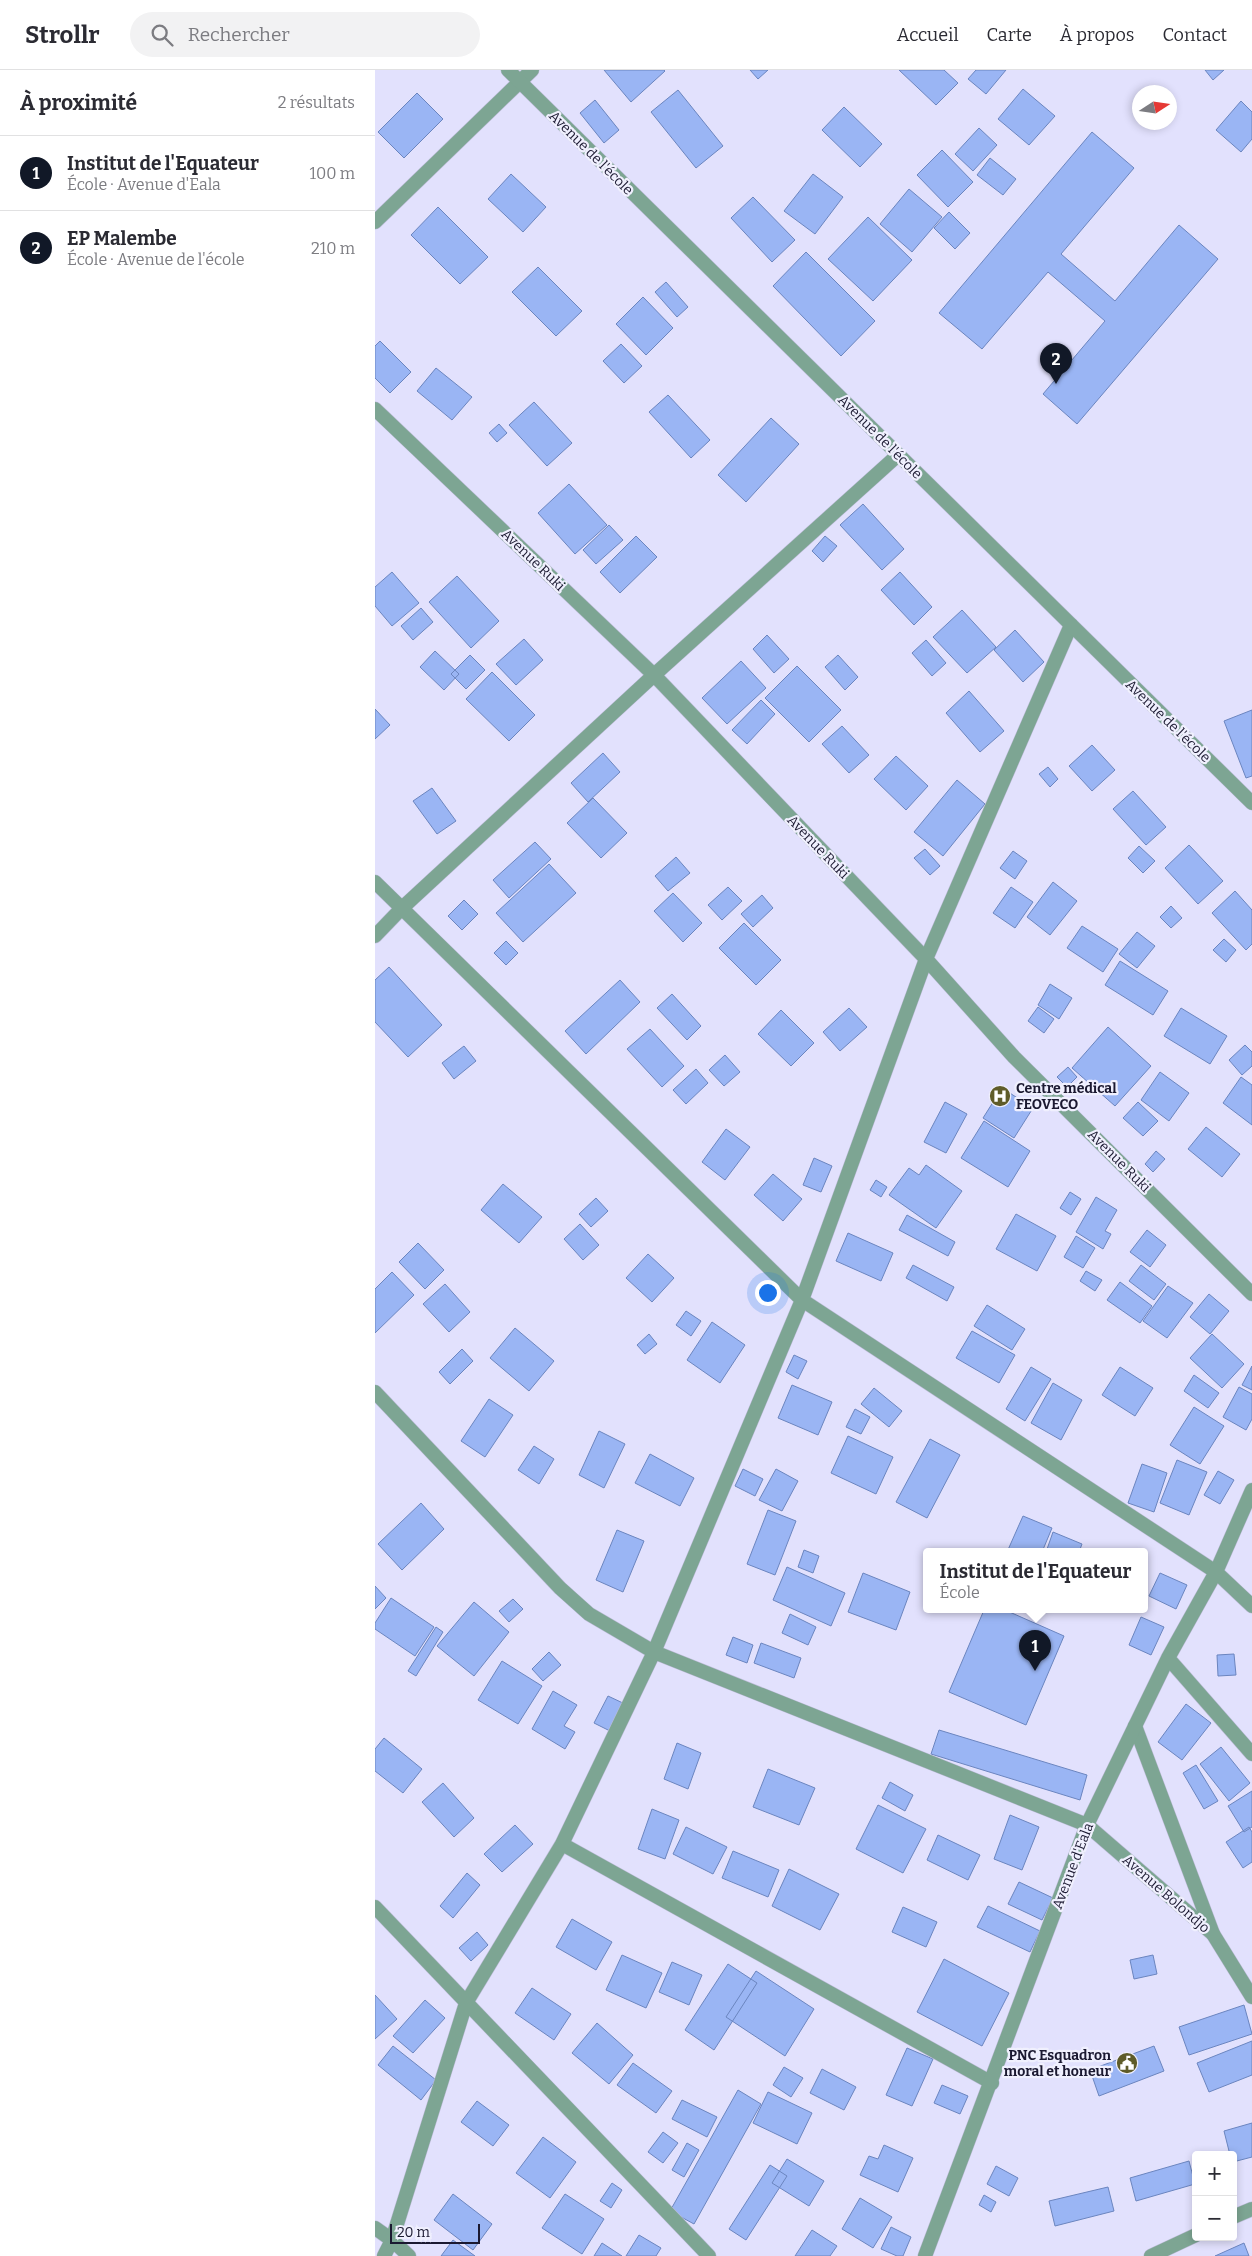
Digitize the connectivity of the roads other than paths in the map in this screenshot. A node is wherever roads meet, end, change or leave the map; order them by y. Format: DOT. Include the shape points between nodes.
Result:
graph roads {
  1 [pos="508,70"];
  2 [pos="532,70"];
  3 [pos="519,82"];
  4 [pos="375,222"];
  5 [pos="375,409"];
  6 [pos="898,455"];
  7 [pos="1071,625"];
  8 [pos="654,675"];
  9 [pos="1252,803"];
  10 [pos="375,882"];
  11 [pos="401,909"];
  12 [pos="375,936"];
  13 [pos="926,959"];
  14 [pos="1252,1294"];
  15 [pos="802,1300"];
  16 [pos="375,1392"];
  17 [pos="1252,1490"];
  18 [pos="1216,1572"];
  19 [pos="1252,1606"];
  20 [pos="653,1652"];
  21 [pos="1168,1658"];
  22 [pos="1135,1726"];
  23 [pos="1252,1754"];
  24 [pos="1087,1824"];
  25 [pos="562,1844"];
  26 [pos="375,1907"];
  27 [pos="1213,1934"];
  28 [pos="1252,1997"];
  29 [pos="466,2003"];
  30 [pos="992,2083"];
  31 [pos="1252,2208"];
  32 [pos="1237,2215"];
  33 [pos="375,2228"];
  34 [pos="1192,2237"];
  35 [pos="392,2240"];
  36 [pos="384,2256"];
  37 [pos="409,2256"];
  38 [pos="709,2256"];
  39 [pos="925,2256"];
  40 [pos="1151,2256"];
  1 -- 3 [label="street, Avenue de l'école"];
  2 -- 3 [label="street"];
  3 -- 4 [label="street"];
  3 -- 6 [label="street, Avenue de l'école"];
  5 -- 8 [label="street, Avenue Ruki"];
  6 -- 7 [label="street, Avenue de l'école"];
  6 -- 8 [label="street"];
  7 -- 9 [label="street, Avenue de l'école"];
  7 -- 13 [label="street"];
  8 -- 11 [label="street"];
  8 -- 13 [label="street, Avenue Ruki"];
  10 -- 11 [label="street"];
  11 -- 12 [label="street"];
  11 -- 15 [label="street"];
  13 -- 14 [label="street, Avenue Ruki" via="1014,1057"];
  13 -- 15 [label="street"];
  15 -- 18 [label="street"];
  15 -- 20 [label="street"];
  16 -- 20 [label="street, Avenue Bolondjo" via="560,1588 589,1614"];
  17 -- 18 [label="street, Avenue d'Eala"];
  18 -- 19 [label="street"];
  18 -- 21 [label="street, Avenue d'Eala"];
  20 -- 24 [label="street, Avenue Bolondjo"];
  20 -- 25 [label="street"];
  21 -- 22 [label="street, Avenue d'Eala"];
  21 -- 23 [label="street"];
  22 -- 24 [label="street, Avenue d'Eala"];
  22 -- 27 [label="street"];
  24 -- 27 [label="street, Avenue Bolondjo"];
  24 -- 30 [label="street, Avenue d'Eala"];
  25 -- 29 [label="street"];
  25 -- 30 [label="street"];
  26 -- 29 [label="street"];
  27 -- 28 [label="street, Avenue Bolondjo"];
  29 -- 35 [label="street"];
  29 -- 38 [label="street"];
  30 -- 39 [label="street, Avenue d'Eala"];
  31 -- 32 [label="street"];
  33 -- 35 [label="street"];
  34 -- 40 [label="street"];
  35 -- 36 [label="street"];
  35 -- 37 [label="street"];
}
